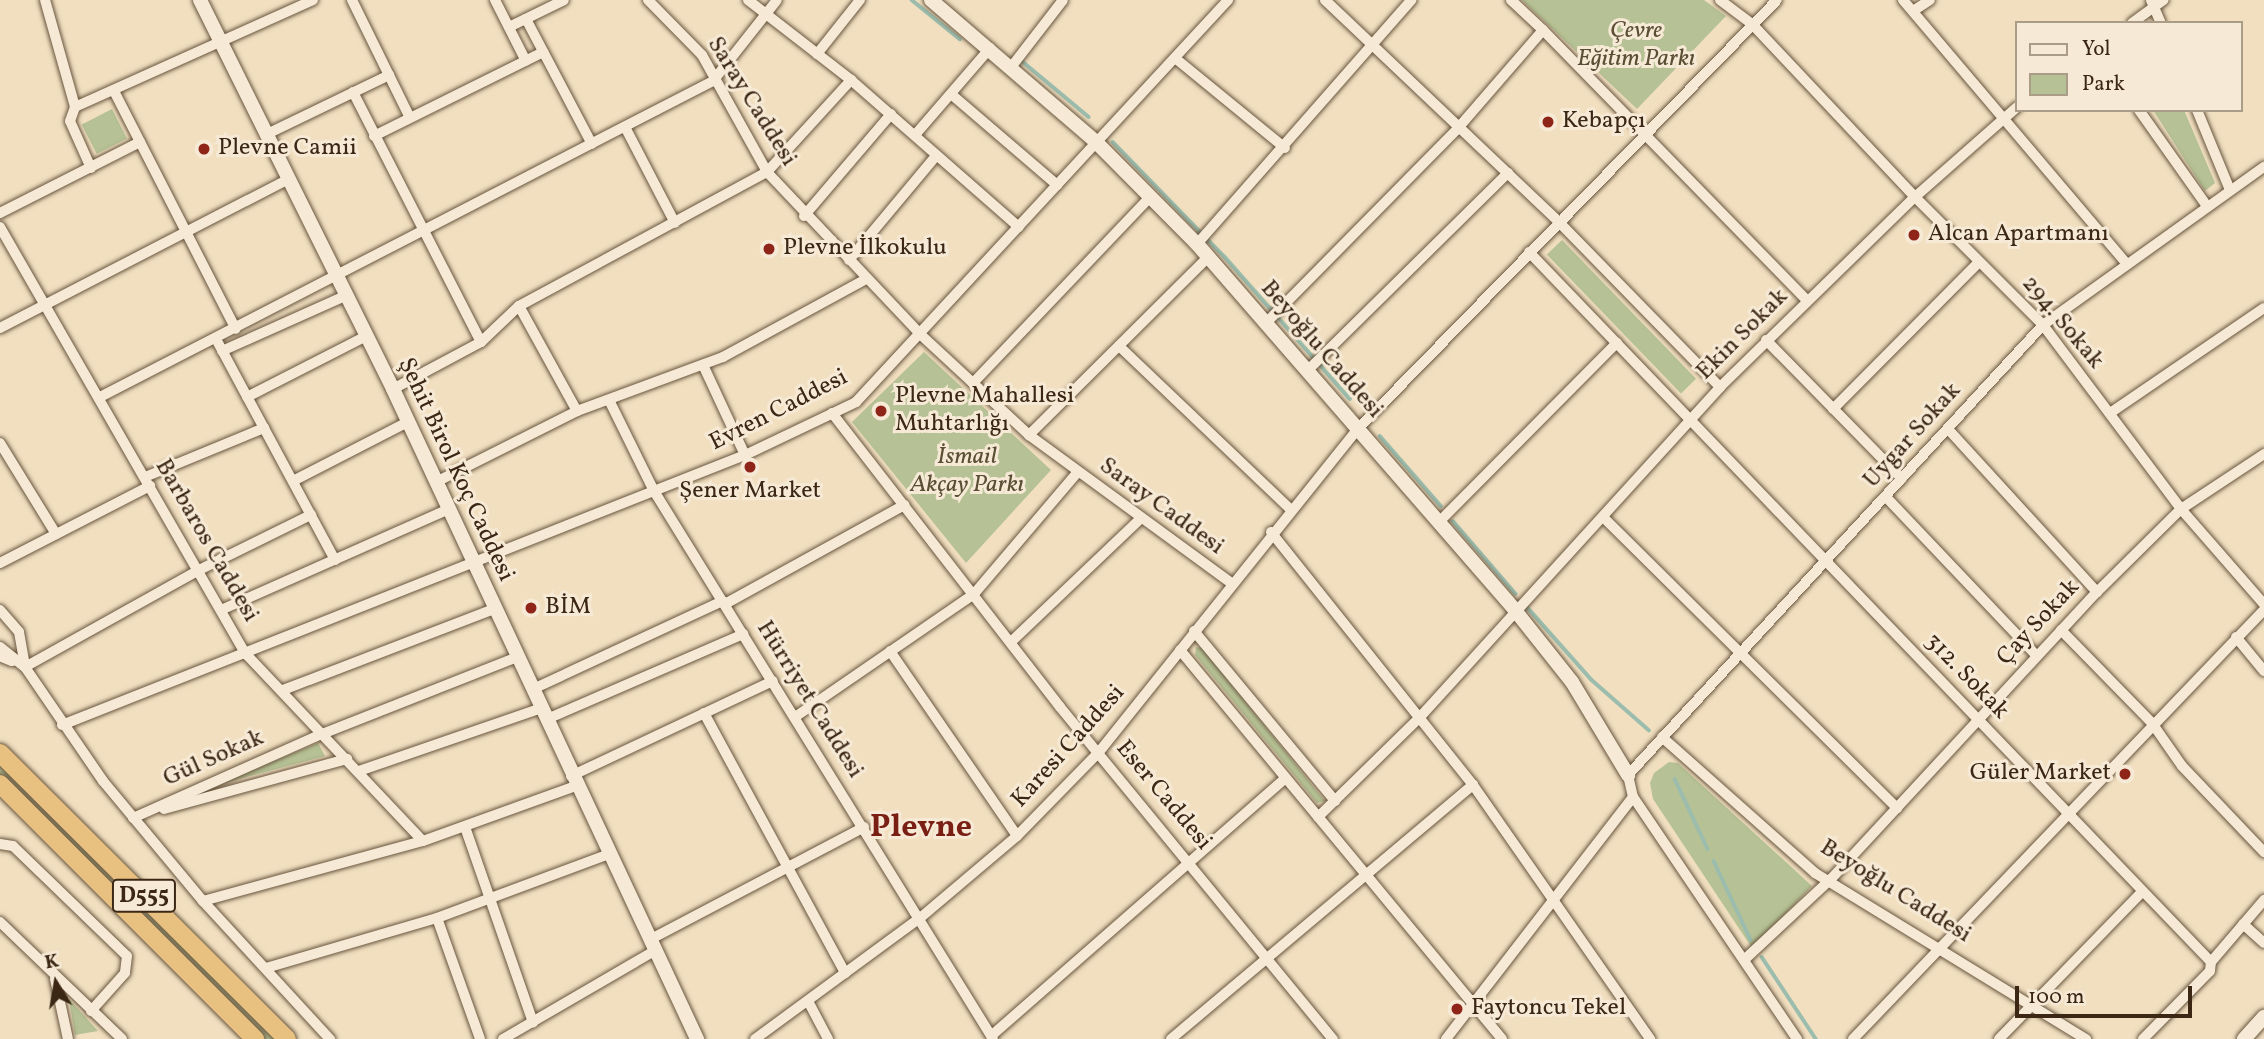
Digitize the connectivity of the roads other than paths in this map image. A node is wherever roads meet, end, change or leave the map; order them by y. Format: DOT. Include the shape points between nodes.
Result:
graph roads {
  1 [pos="45,0"];
  2 [pos="200,0"];
  3 [pos="313,0"];
  4 [pos="352,0"];
  5 [pos="495,0"];
  6 [pos="564,0"];
  7 [pos="648,0"];
  8 [pos="748,0"];
  9 [pos="777,0"];
  10 [pos="860,0"];
  11 [pos="931,0"];
  12 [pos="1063,0"];
  13 [pos="1228,0"];
  14 [pos="1325,0"];
  15 [pos="1411,0"];
  16 [pos="1511,0"];
  17 [pos="1720,0"];
  18 [pos="1777,0"];
  19 [pos="1903,0"];
  20 [pos="1930,0"];
  21 [pos="2164,0"];
  22 [pos="2153,4"];
  23 [pos="1913,11"];
  24 [pos="766,15"];
  25 [pos="526,19"];
  26 [pos="2134,21"];
  27 [pos="2160,21"];
  28 [pos="1752,24"];
  29 [pos="509,27"];
  30 [pos="1543,30"];
  31 [pos="1373,44"];
  32 [pos="221,45"];
  33 [pos="990,48"];
  34 [pos="543,52"];
  35 [pos="817,54"];
  36 [pos="1175,58"];
  37 [pos="526,61"];
  38 [pos="1012,66"];
  39 [pos="389,75"];
  40 [pos="850,80"];
  41 [pos="713,81"];
  42 [pos="114,91"];
  43 [pos="353,92"];
  44 [pos="951,94"];
  45 [pos="75,107"];
  46 [pos="2016,108"];
  47 [pos="2140,112"];
  48 [pos="2198,112"];
  49 [pos="891,114"];
  50 [pos="410,118"];
  51 [pos="2002,120"];
  52 [pos="625,127"];
  53 [pos="1459,127"];
  54 [pos="1644,131"];
  55 [pos="265,135"];
  56 [pos="915,135"];
  57 [pos="374,136"];
  58 [pos="141,142"];
  59 [pos="1097,143"];
  60 [pos="592,144"];
  61 [pos="1285,148"];
  62 [pos="936,156"];
  63 [pos="91,168"];
  64 [pos="2264,168"];
  65 [pos="767,172"];
  66 [pos="1508,173"];
  67 [pos="287,180"];
  68 [pos="1057,185"];
  69 [pos="2230,190"];
  70 [pos="1151,196"];
  71 [pos="1915,197"];
  72 [pos="2207,206"];
  73 [pos="0,213"];
  74 [pos="804,216"];
  75 [pos="1559,221"];
  76 [pos="676,223"];
  77 [pos="0,227"];
  78 [pos="1019,227"];
  79 [pos="187,231"];
  80 [pos="424,233"];
  81 [pos="1199,242"];
  82 [pos="1529,252"];
  83 [pos="1208,257"];
  84 [pos="849,260"];
  85 [pos="1979,262"];
  86 [pos="2126,263"];
  87 [pos="337,279"];
  88 [pos="866,279"];
  89 [pos="345,296"];
  90 [pos="1807,301"];
  91 [pos="45,305"];
  92 [pos="519,306"];
  93 [pos="2264,308"];
  94 [pos="1269,321"];
  95 [pos="2043,325"];
  96 [pos="0,328"];
  97 [pos="236,329"];
  98 [pos="920,334"];
  99 [pos="366,336"];
  100 [pos="216,339"];
  101 [pos="1766,340"];
  102 [pos="481,342"];
  103 [pos="1617,343"];
  104 [pos="1119,346"];
  105 [pos="222,351"];
  106 [pos="1314,364"];
  107 [pos="703,365"];
  108 [pos="973,383"];
  109 [pos="1720,387"];
  110 [pos="393,389"];
  111 [pos="100,397"];
  112 [pos="247,397"];
  113 [pos="610,402"];
  114 [pos="1833,409"];
  115 [pos="578,411"];
  116 [pos="832,413"];
  117 [pos="2110,413"];
  118 [pos="1691,419"];
  119 [pos="408,422"];
  120 [pos="264,428"];
  121 [pos="1359,428"];
  122 [pos="1948,429"];
  123 [pos="1029,435"];
  124 [pos="0,443"];
  125 [pos="2264,454"];
  126 [pos="745,455"];
  127 [pos="1077,472"];
  128 [pos="1902,479"];
  129 [pos="148,481"];
  130 [pos="293,481"];
  131 [pos="436,482"];
  132 [pos="654,491"];
  133 [pos="1886,496"];
  134 [pos="904,505"];
  135 [pos="449,509"];
  136 [pos="1290,509"];
  137 [pos="2181,509"];
  138 [pos="311,514"];
  139 [pos="1603,517"];
  140 [pos="1141,519"];
  141 [pos="1440,521"];
  142 [pos="1271,532"];
  143 [pos="56,534"];
  144 [pos="335,560"];
  145 [pos="472,560"];
  146 [pos="1827,562"];
  147 [pos="0,563"];
  148 [pos="199,570"];
  149 [pos="1231,583"];
  150 [pos="2097,592"];
  151 [pos="974,594"];
  152 [pos="724,602"];
  153 [pos="2264,604"];
  154 [pos="494,608"];
  155 [pos="1514,609"];
  156 [pos="0,610"];
  157 [pos="221,610"];
  158 [pos="2264,610"];
  159 [pos="1194,631"];
  160 [pos="2061,631"];
  161 [pos="743,634"];
  162 [pos="2236,637"];
  163 [pos="1011,642"];
  164 [pos="0,647"];
  165 [pos="1180,650"];
  166 [pos="890,651"];
  167 [pos="246,654"];
  168 [pos="1738,654"];
  169 [pos="6,656"];
  170 [pos="2037,656"];
  171 [pos="517,657"];
  172 [pos="25,667"];
  173 [pos="2264,671"];
  174 [pos="773,681"];
  175 [pos="533,689"];
  176 [pos="282,690"];
  177 [pos="704,713"];
  178 [pos="544,714"];
  179 [pos="1421,716"];
  180 [pos="795,717"];
  181 [pos="1979,721"];
  182 [pos="2152,723"];
  183 [pos="62,725"];
  184 [pos="322,734"];
  185 [pos="1662,737"];
  186 [pos="1099,752"];
  187 [pos="0,753"];
  188 [pos="347,759"];
  189 [pos="359,771"];
  190 [pos="1628,775"];
  191 [pos="1285,779"];
  192 [pos="574,781"];
  193 [pos="0,784"];
  194 [pos="1473,785"];
  195 [pos="1633,797"];
  196 [pos="1335,801"];
  197 [pos="1897,808"];
  198 [pos="2067,816"];
  199 [pos="1318,817"];
  200 [pos="133,818"];
  201 [pos="465,827"];
  202 [pos="864,827"];
  203 [pos="1017,836"];
  204 [pos="423,841"];
  205 [pos="0,845"];
  206 [pos="2264,852"];
  207 [pos="609,854"];
  208 [pos="1192,863"];
  209 [pos="788,867"];
  210 [pos="1365,873"];
  211 [pos="1831,879"];
  212 [pos="2143,891"];
  213 [pos="1555,899"];
  214 [pos="489,900"];
  215 [pos="2264,900"];
  216 [pos="203,901"];
  217 [pos="437,918"];
  218 [pos="920,918"];
  219 [pos="0,922"];
  220 [pos="2243,924"];
  221 [pos="2264,943"];
  222 [pos="651,946"];
  223 [pos="1940,948"];
  224 [pos="1268,956"];
  225 [pos="1744,960"];
  226 [pos="2211,962"];
  227 [pos="266,968"];
  228 [pos="845,973"];
  229 [pos="55,979"];
  230 [pos="808,1001"];
  231 [pos="2030,1005"];
  232 [pos="1475,1006"];
  233 [pos="91,1011"];
  234 [pos="2264,1017"];
  235 [pos="533,1022"];
  236 [pos="992,1037"];
  237 [pos="1791,1037"];
  238 [pos="120,1038"];
  239 [pos="1173,1038"];
  240 [pos="68,1039"];
  241 [pos="104,1039"];
  242 [pos="255,1039"];
  243 [pos="288,1039"];
  244 [pos="330,1039"];
  245 [pos="480,1039"];
  246 [pos="503,1039"];
  247 [pos="697,1039"];
  248 [pos="755,1039"];
  249 [pos="828,1039"];
  250 [pos="1333,1039"];
  251 [pos="1446,1039"];
  252 [pos="1503,1039"];
  253 [pos="1650,1039"];
  254 [pos="1853,1039"];
  255 [pos="1999,1039"];
  256 [pos="2086,1039"];
  257 [pos="2144,1039"];
  258 [pos="2244,1039"];
  1 -- 45 [label="street"];
  2 -- 32 [label="main road, Şehit Birol Koç Caddesi"];
  3 -- 32 [label="street"];
  4 -- 39 [label="street"];
  5 -- 29 [label="street"];
  6 -- 25 [label="street"];
  7 -- 41 [label="street, Saray Caddesi" via="702,55"];
  8 -- 24 [label="street"];
  9 -- 24 [label="street"];
  10 -- 35 [label="street"];
  11 -- 33 [label="main road, Beyoğlu Caddesi"];
  12 -- 38 [label="street"];
  13 -- 36 [label="street, Evren Caddesi"];
  14 -- 31 [label="street"];
  15 -- 31 [label="street"];
  16 -- 30 [label="street"];
  17 -- 28 [label="street, 294. Sokak"];
  18 -- 28 [label="street, Karesi Caddesi"];
  19 -- 23 [label="street"];
  20 -- 23 [label="street"];
  21 -- 22 [label="street"];
  22 -- 26 [label="street"];
  22 -- 27 [label="street"];
  23 -- 51 [label="street"];
  24 -- 35 [label="street"];
  24 -- 41 [label="street"];
  25 -- 29 [label="street"];
  25 -- 34 [label="street"];
  28 -- 54 [label="street, Karesi Caddesi"];
  28 -- 71 [label="street, 294. Sokak"];
  29 -- 37 [label="street"];
  30 -- 53 [label="street"];
  30 -- 54 [label="street"];
  31 -- 53 [label="street"];
  31 -- 61 [label="street"];
  32 -- 42 [label="street"];
  32 -- 55 [label="main road, Şehit Birol Koç Caddesi"];
  33 -- 38 [label="main road, Beyoğlu Caddesi"];
  33 -- 44 [label="street"];
  34 -- 37 [label="street"];
  34 -- 60 [label="street"];
  35 -- 40 [label="street"];
  36 -- 59 [label="street, Evren Caddesi"];
  36 -- 61 [label="street"];
  37 -- 50 [label="street"];
  38 -- 59 [label="main road, Beyoğlu Caddesi"];
  39 -- 43 [label="street"];
  39 -- 50 [label="street"];
  40 -- 49 [label="street"];
  40 -- 65 [label="street"];
  41 -- 52 [label="street"];
  41 -- 65 [label="street, Saray Caddesi"];
  42 -- 45 [label="street"];
  42 -- 58 [label="street"];
  43 -- 55 [label="street"];
  43 -- 57 [label="street"];
  44 -- 56 [label="street"];
  44 -- 68 [label="street"];
  45 -- 63 [label="street" via="70,121"];
  46 -- 51 [label="street, Ekin Sokak"];
  47 -- 72 [label="street"];
  48 -- 69 [label="street"];
  49 -- 56 [label="street"];
  49 -- 74 [label="street"];
  50 -- 57 [label="street"];
  51 -- 71 [label="street, Ekin Sokak"];
  51 -- 86 [label="street"];
  52 -- 60 [label="street"];
  52 -- 76 [label="street"];
  53 -- 66 [label="street"];
  53 -- 94 [label="street"];
  54 -- 75 [label="street, Karesi Caddesi"];
  54 -- 90 [label="street"];
  55 -- 67 [label="main road, Şehit Birol Koç Caddesi"];
  56 -- 62 [label="street"];
  57 -- 80 [label="street"];
  58 -- 63 [label="street"];
  58 -- 79 [label="street"];
  59 -- 68 [label="street, Evren Caddesi"];
  59 -- 70 [label="main road, Beyoğlu Caddesi"];
  60 -- 80 [label="street"];
  61 -- 81 [label="street"];
  62 -- 78 [label="street"];
  62 -- 84 [label="street"];
  63 -- 73 [label="street"];
  64 -- 69 [label="street, Uygar Sokak"];
  65 -- 74 [label="street, Saray Caddesi"];
  65 -- 76 [label="street"];
  66 -- 75 [label="street"];
  66 -- 106 [label="street"];
  67 -- 79 [label="street"];
  67 -- 87 [label="main road, Şehit Birol Koç Caddesi"];
  68 -- 78 [label="street, Evren Caddesi"];
  69 -- 72 [label="street, Uygar Sokak"];
  70 -- 81 [label="main road, Beyoğlu Caddesi"];
  70 -- 108 [label="street"];
  71 -- 85 [label="street, 294. Sokak"];
  71 -- 90 [label="street, Ekin Sokak"];
  72 -- 86 [label="street, Uygar Sokak"];
  74 -- 84 [label="street, Saray Caddesi"];
  75 -- 82 [label="street, Karesi Caddesi"];
  75 -- 109 [label="street"];
  76 -- 92 [label="street"];
  77 -- 91 [label="street, Barbaros Caddesi"];
  78 -- 98 [label="street, Evren Caddesi"];
  79 -- 91 [label="street"];
  79 -- 97 [label="street"];
  80 -- 87 [label="street"];
  80 -- 102 [label="street"];
  81 -- 83 [label="main road, Beyoğlu Caddesi"];
  82 -- 103 [label="street, 312. Sokak"];
  82 -- 121 [label="street, Karesi Caddesi"];
  83 -- 94 [label="main road, Beyoğlu Caddesi"];
  83 -- 104 [label="street"];
  84 -- 88 [label="street, Saray Caddesi"];
  85 -- 95 [label="street, 294. Sokak"];
  85 -- 114 [label="street"];
  86 -- 95 [label="street, Uygar Sokak"];
  87 -- 89 [label="main road, Şehit Birol Koç Caddesi"];
  87 -- 97 [label="street"];
  88 -- 98 [label="street, Saray Caddesi"];
  88 -- 107 [label="street"];
  89 -- 99 [label="main road, Şehit Birol Koç Caddesi"];
  89 -- 105 [label="street"];
  90 -- 101 [label="street, Ekin Sokak"];
  91 -- 96 [label="street"];
  91 -- 111 [label="street, Barbaros Caddesi"];
  92 -- 102 [label="street"];
  92 -- 115 [label="street"];
  93 -- 117 [label="street"];
  94 -- 106 [label="main road, Beyoğlu Caddesi"];
  95 -- 117 [label="street, 294. Sokak"];
  95 -- 122 [label="street, Uygar Sokak"];
  97 -- 100 [label="street"];
  98 -- 108 [label="street, Saray Caddesi"];
  98 -- 116 [label="street, Evren Caddesi" via="856,402"];
  99 -- 110 [label="main road, Şehit Birol Koç Caddesi"];
  99 -- 112 [label="street"];
  100 -- 105 [label="street"];
  100 -- 111 [label="street"];
  101 -- 109 [label="street, Ekin Sokak"];
  101 -- 114 [label="street"];
  102 -- 110 [label="street"];
  103 -- 118 [label="street, 312. Sokak"];
  103 -- 141 [label="street"];
  104 -- 123 [label="street"];
  104 -- 136 [label="street"];
  105 -- 112 [label="street"];
  106 -- 121 [label="main road, Beyoğlu Caddesi"];
  107 -- 113 [label="street"];
  107 -- 126 [label="street"];
  108 -- 123 [label="street, Saray Caddesi"];
  109 -- 118 [label="street, Ekin Sokak"];
  110 -- 119 [label="main road, Şehit Birol Koç Caddesi"];
  111 -- 129 [label="street, Barbaros Caddesi"];
  112 -- 120 [label="street"];
  113 -- 115 [label="street"];
  113 -- 132 [label="street, Hürriyet Caddesi"];
  114 -- 128 [label="street"];
  115 -- 131 [label="street"];
  116 -- 126 [label="street, Evren Caddesi"];
  116 -- 134 [label="street, Eser Caddesi"];
  117 -- 137 [label="street, 294. Sokak"];
  118 -- 139 [label="street, Ekin Sokak"];
  118 -- 146 [label="street, 312. Sokak"];
  119 -- 130 [label="street"];
  119 -- 131 [label="main road, Şehit Birol Koç Caddesi"];
  120 -- 129 [label="street"];
  120 -- 130 [label="street"];
  121 -- 136 [label="street, Karesi Caddesi"];
  121 -- 141 [label="main road, Beyoğlu Caddesi"];
  122 -- 128 [label="street, Uygar Sokak"];
  122 -- 150 [label="street"];
  123 -- 127 [label="street, Saray Caddesi"];
  124 -- 143 [label="street"];
  125 -- 137 [label="street, Çay Sokak"];
  126 -- 132 [label="street, Evren Caddesi"];
  127 -- 140 [label="street, Saray Caddesi"];
  127 -- 151 [label="street"];
  128 -- 133 [label="street, Uygar Sokak"];
  129 -- 143 [label="street"];
  129 -- 148 [label="street, Barbaros Caddesi"];
  130 -- 138 [label="street"];
  131 -- 135 [label="main road, Şehit Birol Koç Caddesi"];
  132 -- 145 [label="street, Evren Caddesi"];
  132 -- 152 [label="street, Hürriyet Caddesi"];
  133 -- 146 [label="street, Uygar Sokak"];
  133 -- 170 [label="street"];
  134 -- 151 [label="street, Eser Caddesi"];
  134 -- 152 [label="street"];
  135 -- 144 [label="street"];
  135 -- 145 [label="main road, Şehit Birol Koç Caddesi"];
  136 -- 142 [label="street, Karesi Caddesi"];
  137 -- 150 [label="street, Çay Sokak"];
  137 -- 153 [label="street, 294. Sokak"];
  138 -- 144 [label="street"];
  138 -- 148 [label="street"];
  139 -- 155 [label="street, Ekin Sokak"];
  139 -- 168 [label="street"];
  140 -- 149 [label="street, Saray Caddesi"];
  140 -- 163 [label="street"];
  141 -- 155 [label="main road, Beyoğlu Caddesi"];
  142 -- 149 [label="street, Karesi Caddesi"];
  142 -- 179 [label="street"];
  143 -- 147 [label="street"];
  144 -- 157 [label="street"];
  145 -- 154 [label="main road, Şehit Birol Koç Caddesi"];
  145 -- 167 [label="street, Evren Caddesi"];
  146 -- 168 [label="street, Uygar Sokak"];
  146 -- 181 [label="street, 312. Sokak"];
  148 -- 157 [label="street, Barbaros Caddesi"];
  148 -- 172 [label="street"];
  149 -- 159 [label="street, Karesi Caddesi"];
  150 -- 160 [label="street, Çay Sokak"];
  151 -- 163 [label="street, Eser Caddesi"];
  151 -- 166 [label="street"];
  152 -- 161 [label="street, Hürriyet Caddesi"];
  152 -- 175 [label="street"];
  154 -- 171 [label="main road, Şehit Birol Koç Caddesi"];
  154 -- 176 [label="street"];
  155 -- 179 [label="street, Ekin Sokak"];
  155 -- 190 [label="main road, Beyoğlu Caddesi" via="1572,681"];
  156 -- 172 [label="street" via="19,632"];
  157 -- 167 [label="street, Barbaros Caddesi"];
  158 -- 162 [label="street"];
  159 -- 165 [label="street, Karesi Caddesi"];
  159 -- 196 [label="street"];
  160 -- 170 [label="street, Çay Sokak"];
  160 -- 182 [label="street"];
  161 -- 174 [label="street, Hürriyet Caddesi"];
  161 -- 178 [label="street"];
  162 -- 173 [label="street"];
  162 -- 182 [label="street"];
  163 -- 186 [label="street, Eser Caddesi"];
  164 -- 169 [label="street"];
  165 -- 186 [label="street, Karesi Caddesi"];
  165 -- 191 [label="street"];
  166 -- 180 [label="street"];
  166 -- 203 [label="street"];
  167 -- 176 [label="street, Barbaros Caddesi"];
  167 -- 183 [label="street, Evren Caddesi"];
  168 -- 185 [label="street, Uygar Sokak"];
  168 -- 197 [label="street"];
  169 -- 172 [label="street"];
  170 -- 181 [label="street, Çay Sokak"];
  171 -- 175 [label="main road, Şehit Birol Koç Caddesi"];
  171 -- 184 [label="street, Gül Sokak"];
  172 -- 183 [label="street"];
  174 -- 177 [label="street"];
  174 -- 180 [label="street, Hürriyet Caddesi"];
  175 -- 178 [label="main road, Şehit Birol Koç Caddesi"];
  176 -- 184 [label="street, Barbaros Caddesi"];
  177 -- 192 [label="street"];
  177 -- 209 [label="street"];
  178 -- 189 [label="street"];
  178 -- 192 [label="main road, Şehit Birol Koç Caddesi"];
  179 -- 194 [label="street"];
  179 -- 196 [label="street, Ekin Sokak"];
  180 -- 202 [label="street, Hürriyet Caddesi"];
  181 -- 197 [label="street, Çay Sokak"];
  181 -- 198 [label="street, 312. Sokak"];
  182 -- 198 [label="street"];
  182 -- 206 [label="street" via="2182,766"];
  183 -- 200 [label="street"];
  184 -- 188 [label="street, Barbaros Caddesi"];
  184 -- 200 [label="street, Gül Sokak"];
  185 -- 190 [label="street, Uygar Sokak"];
  185 -- 211 [label="street, Beyoğlu Caddesi" via="1815,873"];
  186 -- 203 [label="street, Karesi Caddesi"];
  186 -- 208 [label="street, Eser Caddesi"];
  187 -- 243 [label="highway, D555"];
  188 -- 189 [label="street, Barbaros Caddesi"];
  188 -- 200 [label="street, Gül Sokak"];
  189 -- 204 [label="street, Barbaros Caddesi"];
  190 -- 195 [label="street"];
  191 -- 199 [label="street"];
  191 -- 208 [label="street"];
  192 -- 201 [label="street"];
  192 -- 207 [label="main road, Şehit Birol Koç Caddesi"];
  193 -- 242 [label="highway, D555"];
  194 -- 210 [label="street"];
  194 -- 213 [label="street"];
  195 -- 213 [label="street"];
  195 -- 225 [label="street"];
  196 -- 199 [label="street, Ekin Sokak"];
  197 -- 211 [label="street, Çay Sokak"];
  198 -- 212 [label="street, 312. Sokak"];
  198 -- 223 [label="street"];
  199 -- 210 [label="street"];
  200 -- 216 [label="street"];
  201 -- 204 [label="street"];
  201 -- 214 [label="street"];
  202 -- 209 [label="street"];
  202 -- 218 [label="street, Hürriyet Caddesi"];
  203 -- 218 [label="street, Karesi Caddesi"];
  204 -- 216 [label="street"];
  205 -- 233 [label="street" via="13,846 127,956 125,974"];
  207 -- 214 [label="street"];
  207 -- 222 [label="main road, Şehit Birol Koç Caddesi"];
  208 -- 224 [label="street, Eser Caddesi"];
  208 -- 236 [label="street"];
  209 -- 222 [label="street"];
  209 -- 228 [label="street"];
  210 -- 224 [label="street"];
  210 -- 232 [label="street"];
  211 -- 223 [label="street, Beyoğlu Caddesi"];
  211 -- 225 [label="street, Çay Sokak"];
  212 -- 226 [label="street, 312. Sokak"];
  212 -- 231 [label="street"];
  213 -- 232 [label="street"];
  213 -- 253 [label="street"];
  214 -- 217 [label="street"];
  214 -- 235 [label="street"];
  215 -- 220 [label="street"];
  216 -- 227 [label="street"];
  217 -- 227 [label="street"];
  217 -- 245 [label="street"];
  218 -- 228 [label="street, Karesi Caddesi"];
  218 -- 236 [label="street, Hürriyet Caddesi"];
  219 -- 229 [label="street"];
  220 -- 221 [label="street"];
  220 -- 226 [label="street"];
  222 -- 235 [label="street"];
  222 -- 247 [label="main road, Şehit Birol Koç Caddesi"];
  223 -- 231 [label="street, Beyoğlu Caddesi"];
  223 -- 254 [label="street"];
  224 -- 239 [label="street"];
  224 -- 250 [label="street, Eser Caddesi"];
  225 -- 237 [label="street"];
  226 -- 257 [label="street" via="2210,971"];
  227 -- 244 [label="street"];
  228 -- 230 [label="street, Karesi Caddesi"];
  229 -- 233 [label="street"];
  229 -- 240 [label="street"];
  230 -- 248 [label="street, Karesi Caddesi"];
  230 -- 249 [label="street"];
  231 -- 255 [label="street"];
  231 -- 256 [label="street, Beyoğlu Caddesi"];
  232 -- 251 [label="street"];
  232 -- 252 [label="street"];
  233 -- 238 [label="street"];
  234 -- 258 [label="main road"];
  235 -- 246 [label="street"];
  238 -- 241 [label="street"];
}
